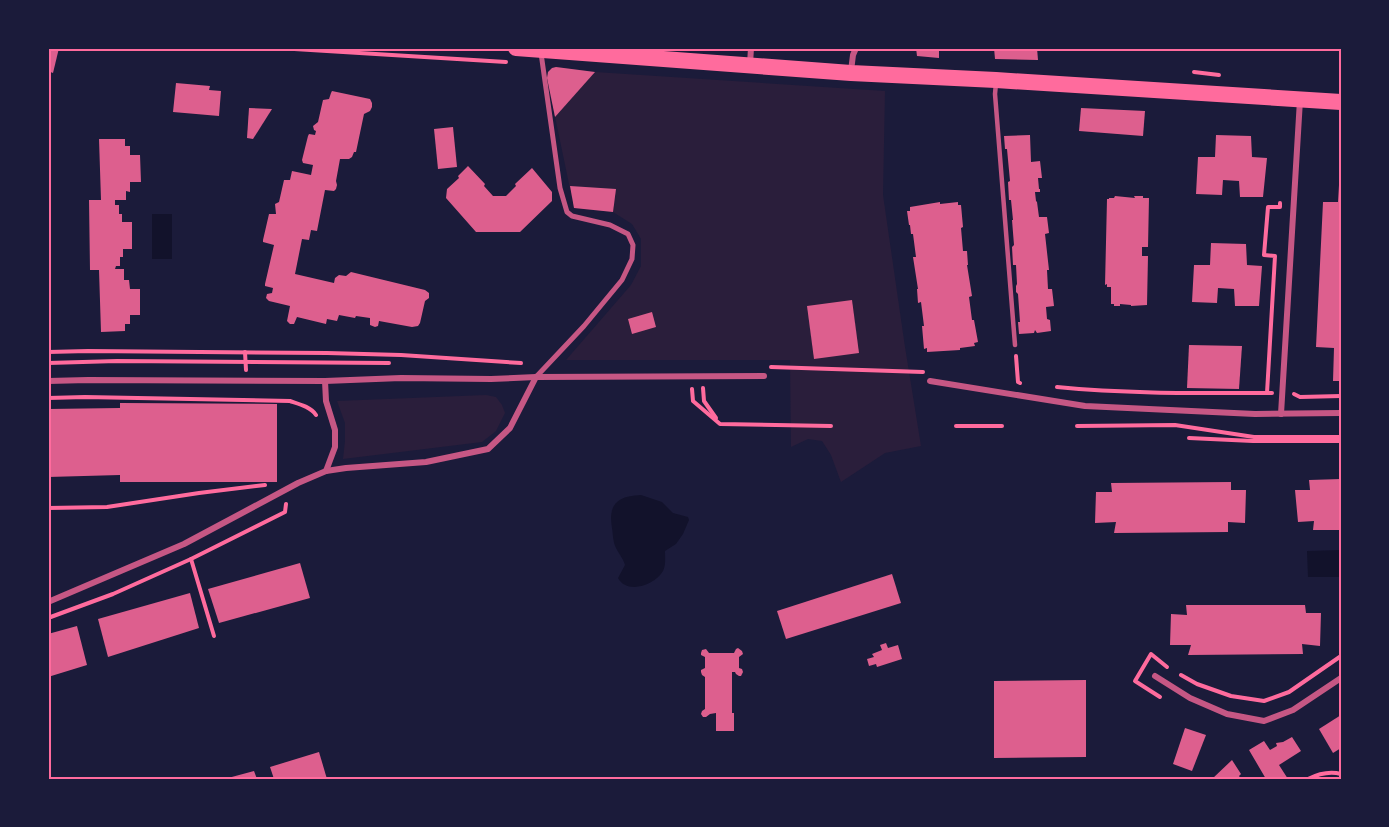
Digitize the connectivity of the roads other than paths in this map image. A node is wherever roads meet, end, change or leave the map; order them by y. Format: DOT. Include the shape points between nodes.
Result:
graph roads {
  1 [pos="516,48"];
  2 [pos="856,48"];
  3 [pos="540,50"];
  4 [pos="750,56"];
  5 [pos="851,73"];
  6 [pos="996,80"];
  7 [pos="1300,99"];
  8 [pos="1341,102"];
  9 [pos="1015,345"];
  10 [pos="764,376"];
  11 [pos="536,377"];
  12 [pos="48,381"];
  13 [pos="325,381"];
  14 [pos="930,381"];
  15 [pos="1341,413"];
  16 [pos="1281,414"];
  17 [pos="326,471"];
  18 [pos="48,602"];
  19 [pos="1155,676"];
  20 [pos="1341,678"];
  1 -- 3 [label="highway"];
  2 -- 5 [label="street"];
  3 -- 4 [label="highway"];
  3 -- 11 [label="street" via="560,189 567,212 628,234 633,245 632,259 622,280"];
  4 -- 5 [label="highway"];
  5 -- 6 [label="highway"];
  6 -- 7 [label="highway"];
  6 -- 9 [label="lane"];
  7 -- 8 [label="highway"];
  7 -- 16 [label="street"];
  10 -- 11 [label="street"];
  11 -- 13 [label="street"];
  11 -- 17 [label="street" via="510,428 488,449 426,462"];
  12 -- 13 [label="street"];
  13 -- 17 [label="street" via="335,430 335,447"];
  14 -- 16 [label="street" via="1085,406"];
  15 -- 16 [label="street"];
  17 -- 18 [label="street" via="184,544"];
  19 -- 20 [label="street" via="1190,698 1227,714 1264,721 1293,710"];
}
